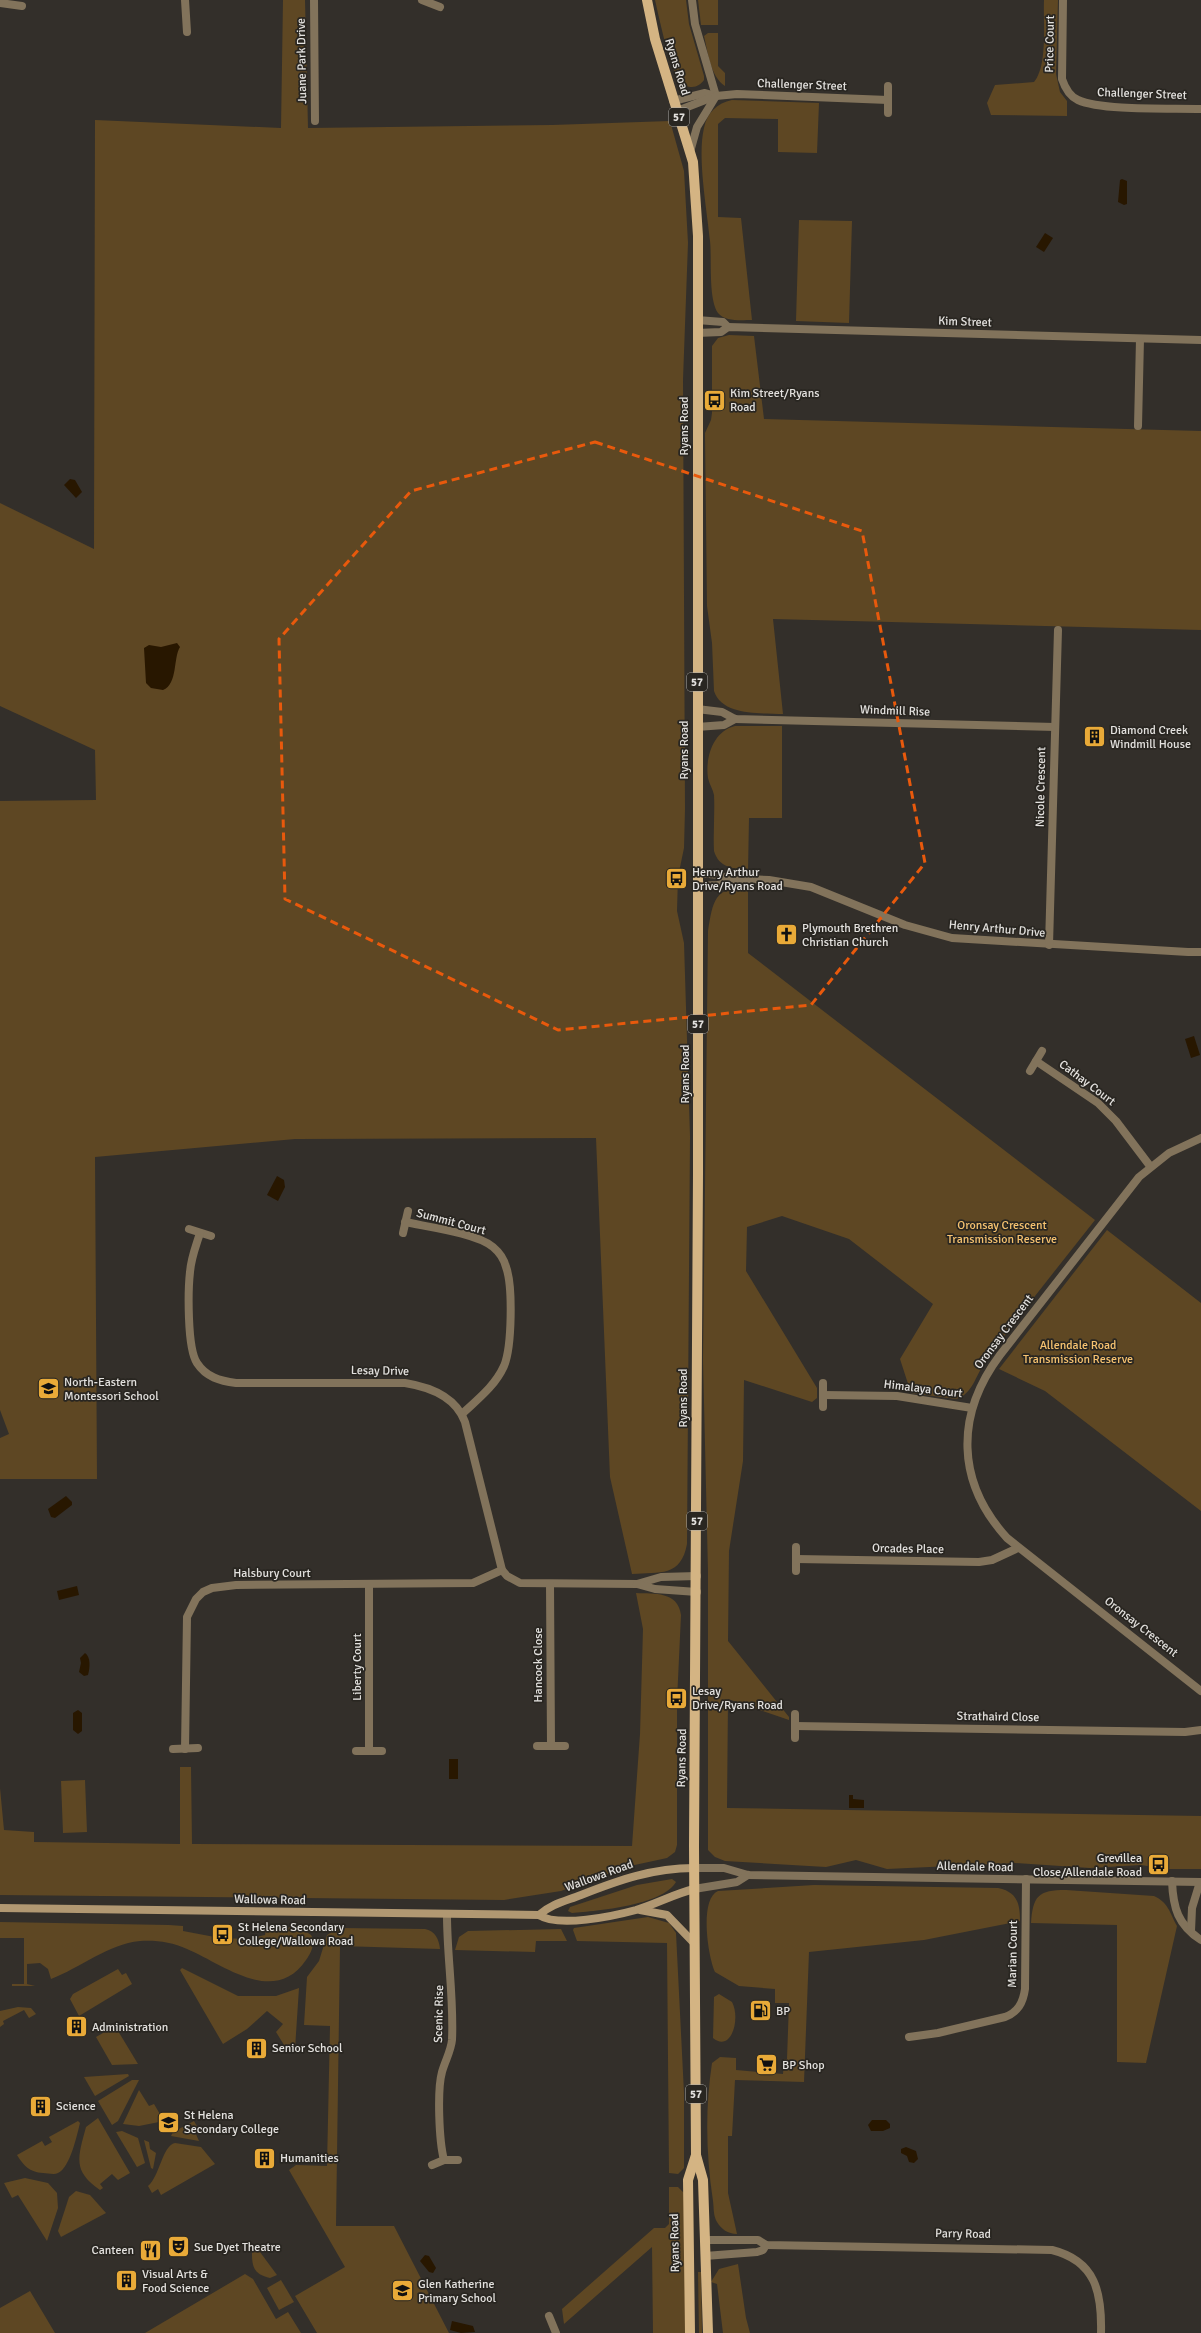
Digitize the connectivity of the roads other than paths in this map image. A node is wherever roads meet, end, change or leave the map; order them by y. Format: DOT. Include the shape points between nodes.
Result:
graph roads {
  1 [pos="185,0"];
  2 [pos="314,0"];
  3 [pos="422,0"];
  4 [pos="647,0"];
  5 [pos="692,0"];
  6 [pos="1063,0"];
  7 [pos="0,3"];
  8 [pos="22,6"];
  9 [pos="440,7"];
  10 [pos="187,32"];
  11 [pos="888,86"];
  12 [pos="1064,87"];
  13 [pos="716,96"];
  14 [pos="888,100"];
  15 [pos="673,101"];
  16 [pos="1201,109"];
  17 [pos="677,111"];
  18 [pos="888,113"];
  19 [pos="315,121"];
  20 [pos="690,152"];
  21 [pos="697,320"];
  22 [pos="728,327"];
  23 [pos="698,333"];
  24 [pos="1140,339"];
  25 [pos="1201,340"];
  26 [pos="1138,426"];
  27 [pos="1058,630"];
  28 [pos="697,709"];
  29 [pos="735,719"];
  30 [pos="697,727"];
  31 [pos="1055,727"];
  32 [pos="697,874"];
  33 [pos="729,880"];
  34 [pos="697,886"];
  35 [pos="1049,945"];
  36 [pos="1201,952"];
  37 [pos="1042,1051"];
  38 [pos="1036,1061"];
  39 [pos="1030,1071"];
  40 [pos="1201,1138"];
  41 [pos="1150,1166"];
  42 [pos="408,1211"];
  43 [pos="405,1222"];
  44 [pos="189,1229"];
  45 [pos="200,1233"];
  46 [pos="403,1233"];
  47 [pos="211,1236"];
  48 [pos="823,1383"];
  49 [pos="823,1395"];
  50 [pos="823,1407"];
  51 [pos="972,1408"];
  52 [pos="462,1414"];
  53 [pos="796,1547"];
  54 [pos="1018,1548"];
  55 [pos="796,1559"];
  56 [pos="502,1570"];
  57 [pos="796,1571"];
  58 [pos="697,1576"];
  59 [pos="369,1584"];
  60 [pos="550,1584"];
  61 [pos="637,1584"];
  62 [pos="697,1592"];
  63 [pos="1201,1691"];
  64 [pos="795,1714"];
  65 [pos="795,1726"];
  66 [pos="1201,1730"];
  67 [pos="795,1738"];
  68 [pos="537,1746"];
  69 [pos="551,1746"];
  70 [pos="566,1746"];
  71 [pos="198,1748"];
  72 [pos="173,1749"];
  73 [pos="186,1749"];
  74 [pos="356,1751"];
  75 [pos="369,1751"];
  76 [pos="382,1751"];
  77 [pos="694,1868"];
  78 [pos="748,1875"];
  79 [pos="1026,1879"];
  80 [pos="1172,1882"];
  81 [pos="1200,1882"];
  82 [pos="694,1888"];
  83 [pos="0,1908"];
  84 [pos="635,1910"];
  85 [pos="447,1915"];
  86 [pos="539,1915"];
  87 [pos="1191,1931"];
  88 [pos="1201,1940"];
  89 [pos="694,1943"];
  90 [pos="909,2037"];
  91 [pos="696,2155"];
  92 [pos="444,2160"];
  93 [pos="458,2160"];
  94 [pos="432,2165"];
  95 [pos="688,2240"];
  96 [pos="705,2240"];
  97 [pos="766,2245"];
  98 [pos="705,2256"];
  99 [pos="688,2257"];
  100 [pos="548,2316"];
  101 [pos="556,2333"];
  102 [pos="690,2333"];
  103 [pos="708,2333"];
  104 [pos="1101,2333"];
  1 -- 10 [label="street"];
  2 -- 19 [label="street, Juane Park Drive"];
  3 -- 9 [label="street"];
  4 -- 15 [label="main road, Ryans Road / 57" via="653,34"];
  5 -- 13 [label="street" via="695,24"];
  6 -- 12 [label="street, Price Court" via="1061,70"];
  7 -- 8 [label="street"];
  11 -- 14 [label="street"];
  12 -- 16 [label="street, Challenger Street" via="1077,100 1090,104"];
  13 -- 14 [label="street, Challenger Street" via="745,94"];
  13 -- 15 [label="street, Challenger Street" via="705,93"];
  13 -- 17 [label="street, Challenger Street"];
  13 -- 20 [label="street" via="697,127"];
  14 -- 18 [label="street"];
  15 -- 17 [label="main road, Ryans Road / 57"];
  17 -- 20 [label="main road, Ryans Road / 57"];
  20 -- 21 [label="main road, Ryans Road / 57" via="696,197"];
  21 -- 22 [label="street, Kim Street" via="723,322"];
  21 -- 23 [label="main road, Ryans Road / 57"];
  22 -- 23 [label="street, Kim Street" via="721,332"];
  22 -- 24 [label="street, Kim Street"];
  23 -- 28 [label="main road, Ryans Road / 57"];
  24 -- 25 [label="street, Kim Street"];
  24 -- 26 [label="street"];
  27 -- 31 [label="street, Nicole Crescent"];
  28 -- 29 [label="street, Windmill Rise" via="722,712"];
  28 -- 30 [label="main road, Ryans Road / 57"];
  29 -- 30 [label="street, Windmill Rise" via="724,724"];
  29 -- 31 [label="street, Windmill Rise"];
  30 -- 32 [label="main road, Ryans Road / 57"];
  31 -- 35 [label="street, Nicole Crescent"];
  32 -- 33 [label="street, Henry Arthur Drive" via="720,875"];
  32 -- 34 [label="main road, Ryans Road / 57"];
  33 -- 34 [label="street, Henry Arthur Drive" via="718,885"];
  33 -- 35 [label="street, Henry Arthur Drive" via="769,880 811,887 905,925 952,938"];
  34 -- 58 [label="main road, Ryans Road / 57"];
  35 -- 36 [label="street, Henry Arthur Drive"];
  37 -- 38 [label="street"];
  38 -- 39 [label="street"];
  38 -- 41 [label="street, Cathay Court" via="1098,1103 1116,1121"];
  40 -- 41 [label="street, Oronsay Crescent" via="1169,1153"];
  41 -- 51 [label="street, Oronsay Crescent" via="1129,1189 990,1368"];
  42 -- 43 [label="street, Summit Court"];
  43 -- 46 [label="street, Summit Court"];
  43 -- 52 [label="street, Summit Court" via="483,1241 498,1253 507,1268 510,1330 508,1354 493,1384"];
  44 -- 45 [label="street"];
  45 -- 47 [label="street"];
  45 -- 52 [label="street, Lesay Drive" via="190,1272 190,1340 196,1362 210,1376 236,1383 419,1385 442,1395"];
  48 -- 49 [label="street"];
  49 -- 50 [label="street"];
  49 -- 51 [label="street, Himalaya Court" via="896,1396"];
  51 -- 54 [label="street, Oronsay Crescent" via="967,1443 970,1474 975,1490 987,1515"];
  52 -- 56 [label="street"];
  53 -- 55 [label="street"];
  54 -- 55 [label="street, Orcades Place" via="992,1560 978,1562"];
  54 -- 63 [label="street, Oronsay Crescent"];
  55 -- 57 [label="street"];
  56 -- 59 [label="street, Halsbury Court" via="473,1583"];
  56 -- 60 [label="street" via="520,1583"];
  58 -- 61 [label="street" via="661,1577"];
  58 -- 62 [label="main road, Ryans Road / 57"];
  59 -- 73 [label="street, Halsbury Court" via="236,1584 218,1586 203,1592 190,1607 185,1629"];
  59 -- 75 [label="street, Liberty Court"];
  60 -- 61 [label="street"];
  60 -- 69 [label="street, Hancock Close"];
  61 -- 62 [label="street" via="655,1589"];
  62 -- 77 [label="main road, Ryans Road / 57"];
  64 -- 65 [label="street"];
  65 -- 66 [label="street, Strathaird Close" via="1185,1732"];
  65 -- 67 [label="street"];
  68 -- 69 [label="street"];
  69 -- 70 [label="street"];
  71 -- 73 [label="street"];
  72 -- 73 [label="street"];
  74 -- 75 [label="street"];
  75 -- 76 [label="street"];
  77 -- 78 [label="street, Allendale Road" via="729,1868"];
  77 -- 82 [label="main road, Ryans Road / 57"];
  77 -- 86 [label="main road, Wallowa Road" via="662,1869 622,1879 550,1907"];
  78 -- 79 [label="street, Allendale Road"];
  78 -- 82 [label="street, Allendale Road" via="733,1883"];
  79 -- 80 [label="street, Allendale Road"];
  79 -- 90 [label="street, Marian Court" via="1022,2004 1005,2017"];
  80 -- 81 [label="street, Allendale Road"];
  80 -- 87 [label="street" via="1178,1916 1184,1927"];
  81 -- 87 [label="street" via="1192,1908"];
  82 -- 84 [label="main road, Wallowa Road"];
  82 -- 89 [label="main road, Ryans Road / 57"];
  83 -- 85 [label="main road, Wallowa Road"];
  84 -- 86 [label="main road, Wallowa Road" via="565,1920 550,1920"];
  84 -- 89 [label="main road" via="667,1915"];
  85 -- 86 [label="main road, Wallowa Road"];
  85 -- 92 [label="street, Scenic Rise" via="452,1982 452,2040 441,2080 441,2142"];
  87 -- 88 [label="street"];
  89 -- 91 [label="main road, Ryans Road / 57"];
  91 -- 95 [label="main road, Ryans Road / 57" via="688,2180"];
  91 -- 96 [label="main road, Ryans Road / 57" via="704,2180"];
  92 -- 93 [label="street"];
  92 -- 94 [label="street"];
  95 -- 96 [label="main road, Parry Road"];
  95 -- 99 [label="main road, Ryans Road / 57"];
  96 -- 97 [label="street, Parry Road" via="758,2240"];
  96 -- 98 [label="main road, Ryans Road / 57"];
  97 -- 98 [label="street, Parry Road" via="757,2252"];
  97 -- 104 [label="street, Parry Road" via="1052,2250 1073,2258 1090,2274 1100,2296"];
  98 -- 99 [label="main road, Parry Road"];
  98 -- 103 [label="main road, Ryans Road / 57"];
  99 -- 102 [label="main road, Ryans Road / 57"];
  100 -- 101 [label="street"];
}
